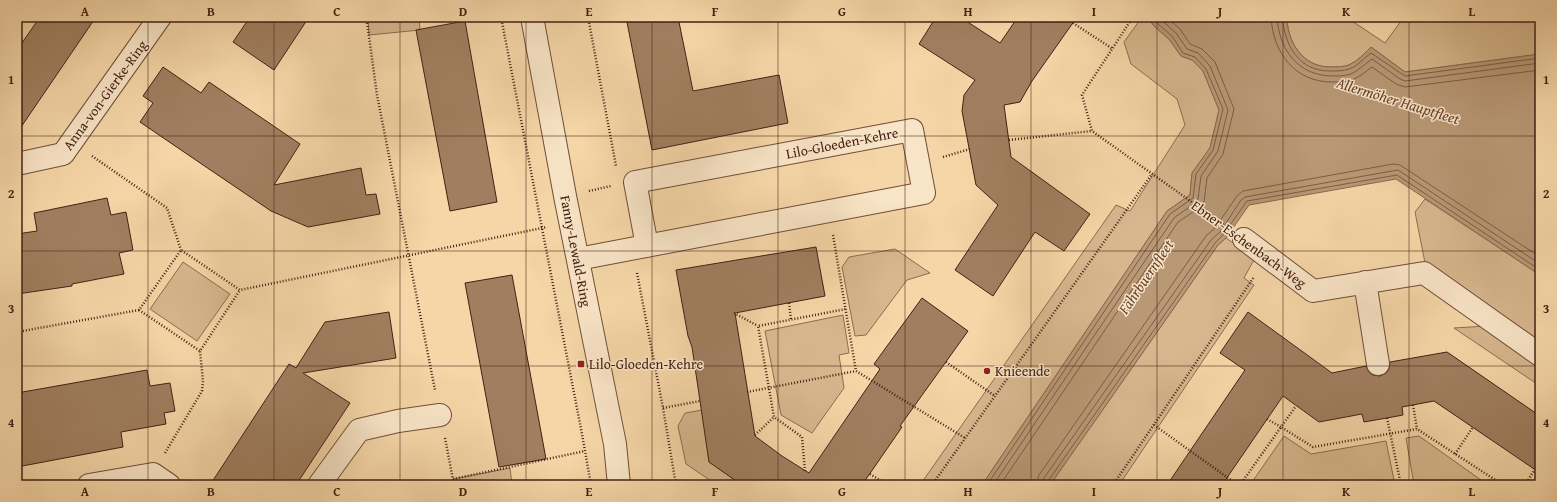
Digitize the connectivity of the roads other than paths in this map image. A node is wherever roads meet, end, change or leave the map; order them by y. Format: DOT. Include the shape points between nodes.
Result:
graph roads {
  1 [pos="160,17"];
  2 [pos="532,17"];
  3 [pos="17,164"];
  4 [pos="1244,239"];
  5 [pos="640,248"];
  6 [pos="578,259"];
  7 [pos="1365,282"];
  8 [pos="1540,355"];
  9 [pos="1378,364"];
  10 [pos="440,415"];
  11 [pos="161,479"];
  12 [pos="89,485"];
  13 [pos="320,485"];
  14 [pos="619,485"];
  1 -- 3 [label="street, Anna-von-Gierke-Ring" via="63,154"];
  2 -- 6 [label="street, Fanny-Lewald-Ring"];
  4 -- 7 [label="street, Ebner-Eschenbach-Weg" via="1313,291"];
  5 -- 5 [label="street, Lilo-Gloeden-Kehre" via="924,193 912,130 635,182"];
  5 -- 6 [label="street, Lilo-Gloeden-Kehre"];
  6 -- 14 [label="street, Fanny-Lewald-Ring" via="615,444"];
  7 -- 8 [label="street, Ebner-Eschenbach-Weg" via="1424,273"];
  7 -- 9 [label="street"];
  10 -- 13 [label="street" via="359,430"];
  11 -- 12 [label="street"];
}
